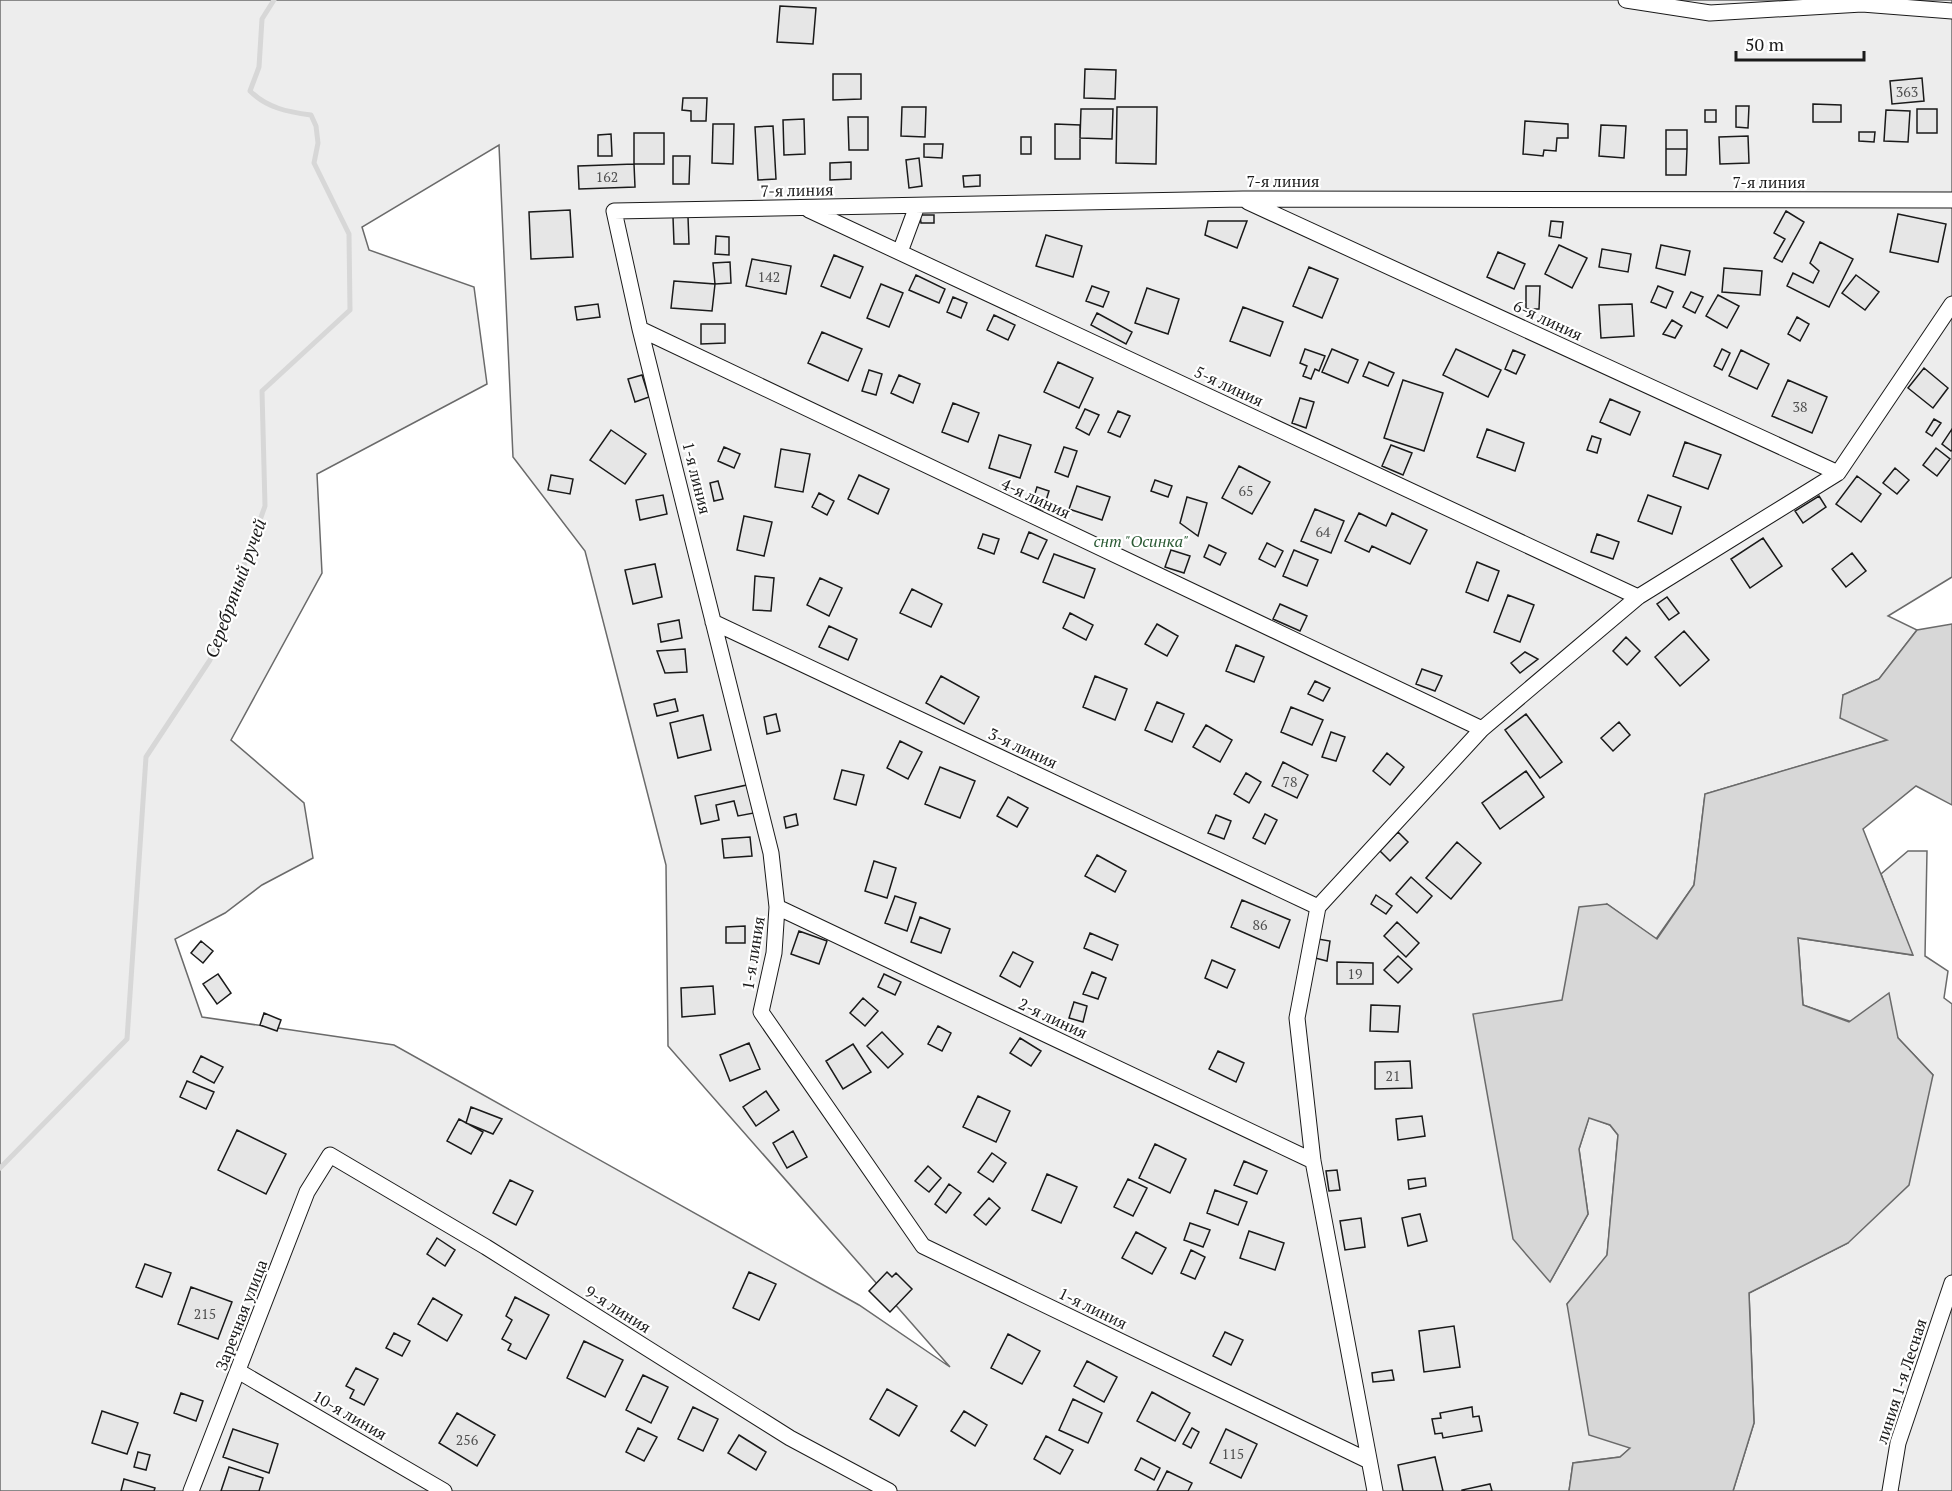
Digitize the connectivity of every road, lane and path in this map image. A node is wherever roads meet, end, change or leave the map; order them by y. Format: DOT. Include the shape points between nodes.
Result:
graph roads {
  1 [pos="1626,0"];
  2 [pos="1952,11"];
  3 [pos="1243,199"];
  4 [pos="1952,200"];
  5 [pos="917,206"];
  6 [pos="804,208"];
  7 [pos="614,211"];
  8 [pos="900,252"];
  9 [pos="1952,304"];
  10 [pos="640,329"];
  11 [pos="1838,473"];
  12 [pos="1638,597"];
  13 [pos="713,622"];
  14 [pos="1482,729"];
  15 [pos="777,907"];
  16 [pos="1318,907"];
  17 [pos="330,1155"];
  18 [pos="1313,1161"];
  19 [pos="1952,1283"];
  20 [pos="238,1371"];
  21 [pos="1369,1461"];
  22 [pos="191,1491"];
  23 [pos="444,1491"];
  24 [pos="889,1491"];
  25 [pos="1375,1491"];
  26 [pos="1890,1491"];
  1 -- 2 [label="street" via="1710,13 1862,4"];
  3 -- 4 [label="street, 7-я линия"];
  3 -- 5 [label="street, 7-я линия"];
  3 -- 11 [label="street, 6-я линия"];
  5 -- 6 [label="street, 7-я линия"];
  5 -- 8 [label="street"];
  6 -- 7 [label="street, 7-я линия"];
  6 -- 8 [label="street, 5-я линия"];
  7 -- 10 [label="street, 1-я линия"];
  8 -- 12 [label="street, 5-я линия"];
  9 -- 11 [label="street"];
  10 -- 13 [label="street, 1-я линия"];
  10 -- 14 [label="street, 4-я линия"];
  11 -- 12 [label="street"];
  12 -- 14 [label="street"];
  13 -- 15 [label="street, 1-я линия" via="771,854"];
  13 -- 16 [label="street, 3-я линия"];
  14 -- 16 [label="street"];
  15 -- 18 [label="street, 2-я линия"];
  15 -- 21 [label="street, 1-я линия" via="774,953 761,1012 922,1246"];
  16 -- 18 [label="street" via="1297,1018"];
  17 -- 20 [label="street, Заречная улица" via="307,1192"];
  17 -- 24 [label="street, 9-я линия" via="486,1247 790,1438"];
  18 -- 21 [label="street"];
  19 -- 26 [label="street, линия 1-я Лесная" via="1898,1443"];
  20 -- 22 [label="street, Заречная улица"];
  20 -- 23 [label="street, 10-я линия"];
  21 -- 25 [label="street"];
}
